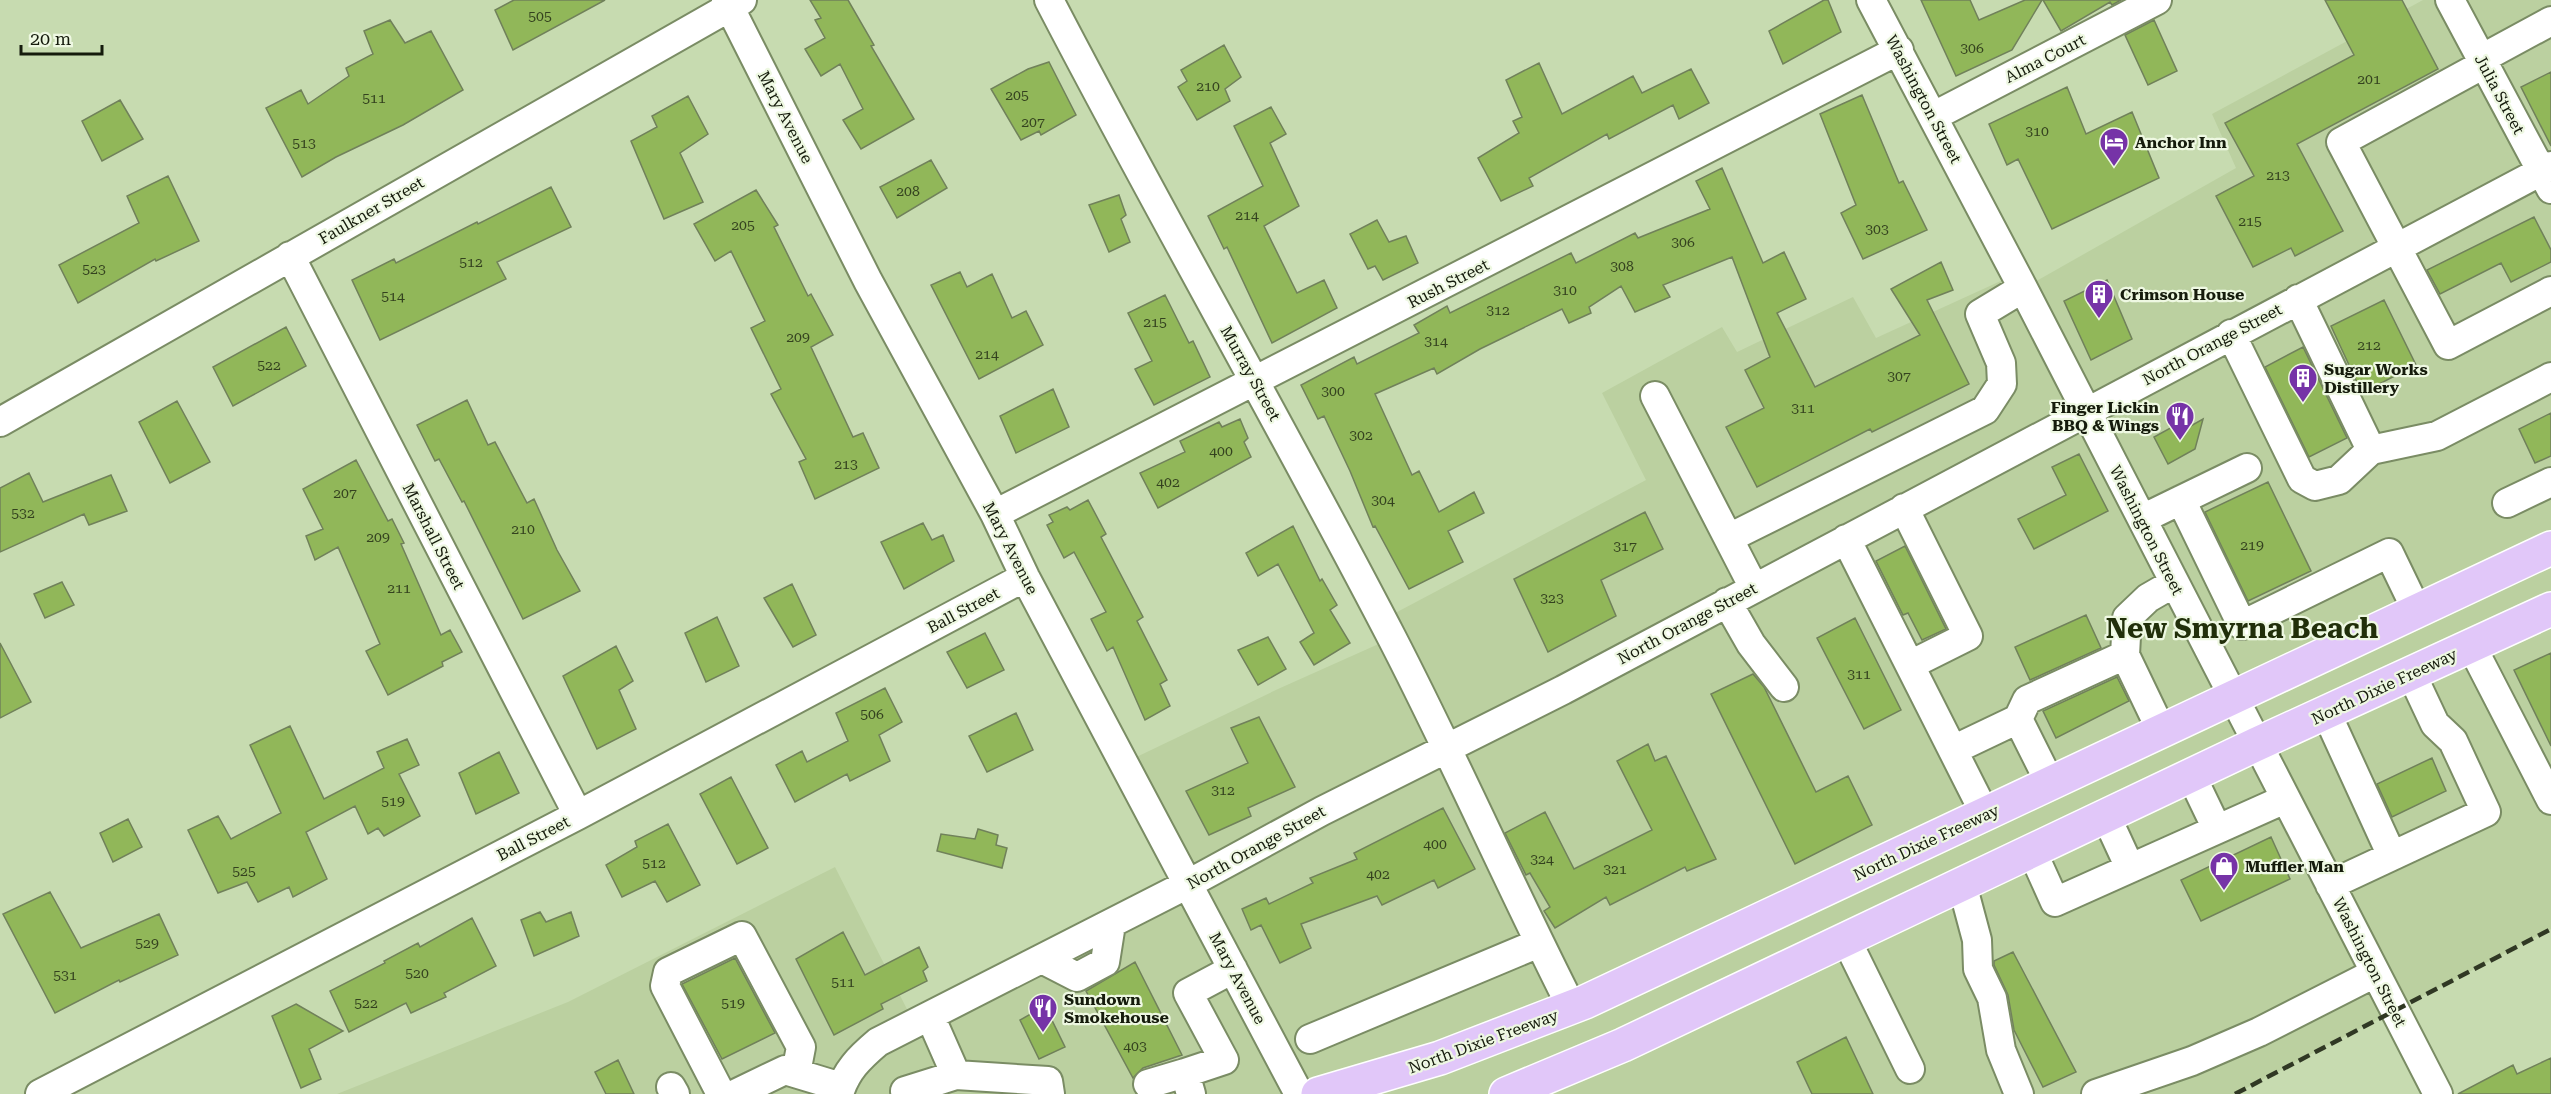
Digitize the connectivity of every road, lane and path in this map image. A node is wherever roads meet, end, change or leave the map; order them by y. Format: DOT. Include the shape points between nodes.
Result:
graph roads {
  1 [pos="1049,0"];
  2 [pos="1871,0"];
  3 [pos="2157,0"];
  4 [pos="2450,0"];
  5 [pos="733,2"];
  6 [pos="2551,21"];
  7 [pos="1899,50"];
  8 [pos="2483,62"];
  9 [pos="1934,116"];
  10 [pos="2548,175"];
  11 [pos="2398,248"];
  12 [pos="290,256"];
  13 [pos="2023,288"];
  14 [pos="2551,291"];
  15 [pos="2298,299"];
  16 [pos="2231,334"];
  17 [pos="2551,377"];
  18 [pos="1257,382"];
  19 [pos="1656,396"];
  20 [pos="2086,410"];
  21 [pos="0,422"];
  22 [pos="2371,450"];
  23 [pos="2247,468"];
  24 [pos="2551,482"];
  25 [pos="2181,500"];
  26 [pos="2507,503"];
  27 [pos="1904,508"];
  28 [pos="995,514"];
  29 [pos="2142,519"];
  30 [pos="1729,538"];
  31 [pos="1846,539"];
  32 [pos="2551,548"];
  33 [pos="1025,577"];
  34 [pos="2174,583"];
  35 [pos="1755,588"];
  36 [pos="1727,602"];
  37 [pos="2548,610"];
  38 [pos="2417,611"];
  39 [pos="2471,645"];
  40 [pos="2125,655"];
  41 [pos="1910,665"];
  42 [pos="2411,673"];
  43 [pos="1784,687"];
  44 [pos="2232,697"];
  45 [pos="2326,712"];
  46 [pos="2018,718"];
  47 [pos="2161,730"];
  48 [pos="2257,744"];
  49 [pos="1447,749"];
  50 [pos="1953,750"];
  51 [pos="2191,775"];
  52 [pos="2050,783"];
  53 [pos="2285,799"];
  54 [pos="2551,800"];
  55 [pos="1985,814"];
  56 [pos="578,815"];
  57 [pos="2106,816"];
  58 [pos="2217,829"];
  59 [pos="2032,851"];
  60 [pos="2392,856"];
  61 [pos="2130,868"];
  62 [pos="1188,884"];
  63 [pos="1962,884"];
  64 [pos="2330,885"];
  65 [pos="1846,939"];
  66 [pos="1539,943"];
  67 [pos="1233,969"];
  68 [pos="2375,973"];
  69 [pos="1572,1008"];
  70 [pos="930,1016"];
  71 [pos="1310,1039"];
  72 [pos="1910,1069"];
  73 [pos="796,1073"];
  74 [pos="956,1075"];
  75 [pos="1148,1084"];
  76 [pos="1188,1084"];
  77 [pos="840,1090"];
  78 [pos="905,1091"];
  79 [pos="40,1094"];
  80 [pos="722,1094"];
  81 [pos="735,1094"];
  82 [pos="1050,1094"];
  83 [pos="1299,1094"];
  84 [pos="1318,1094"];
  85 [pos="1506,1094"];
  86 [pos="2019,1094"];
  87 [pos="2096,1094"];
  88 [pos="2438,1094"];
  1 -- 18 [label="street, Murray Street"];
  2 -- 7 [label="street, Washington Street"];
  3 -- 9 [label="street, Alma Court"];
  4 -- 8 [label="street, Julia Street"];
  5 -- 12 [label="street, Faulkner Street"];
  5 -- 28 [label="street, Mary Avenue" via="868,281"];
  6 -- 8 [label="street"];
  7 -- 9 [label="street, Washington Street"];
  7 -- 18 [label="street, Rush Street"];
  8 -- 10 [label="street, Julia Street"];
  8 -- 11 [label="street" via="2341,142"];
  9 -- 13 [label="street, Washington Street"];
  10 -- 11 [label="street, North Orange Street"];
  11 -- 14 [label="street" via="2448,345"];
  11 -- 15 [label="street, North Orange Street"];
  12 -- 21 [label="street, Faulkner Street"];
  12 -- 56 [label="street, Marshall Street"];
  13 -- 20 [label="street, Washington Street"];
  13 -- 30 [label="street" via="1980,314 2001,363 2002,384 1985,410"];
  15 -- 16 [label="street, North Orange Street"];
  15 -- 22 [label="street"];
  16 -- 20 [label="street, North Orange Street"];
  16 -- 22 [label="street" via="2302,479 2316,486 2339,480"];
  17 -- 22 [label="street" via="2437,436"];
  18 -- 28 [label="street, Rush Street"];
  18 -- 49 [label="street, Murray Street"];
  19 -- 30 [label="street"];
  20 -- 27 [label="street, North Orange Street"];
  20 -- 29 [label="street, Washington Street"];
  23 -- 25 [label="street"];
  24 -- 26 [label="street"];
  25 -- 29 [label="street"];
  25 -- 38 [label="street" via="2242,625 2389,553"];
  27 -- 31 [label="street, North Orange Street"];
  27 -- 41 [label="street" via="1968,636"];
  28 -- 33 [label="street, Mary Avenue"];
  29 -- 34 [label="street, Washington Street"];
  30 -- 35 [label="street"];
  31 -- 35 [label="street, North Orange Street"];
  31 -- 41 [label="street"];
  32 -- 38 [label="main road, North Dixie Freeway"];
  33 -- 56 [label="street, Ball Street"];
  33 -- 62 [label="street, Mary Avenue"];
  34 -- 40 [label="street" via="2148,598 2127,618"];
  34 -- 44 [label="street, Washington Street"];
  35 -- 36 [label="street, North Orange Street"];
  36 -- 43 [label="street" via="1751,644"];
  36 -- 49 [label="street, North Orange Street"];
  37 -- 39 [label="main road, North Dixie Freeway"];
  38 -- 44 [label="main road, North Dixie Freeway"];
  39 -- 42 [label="main road, North Dixie Freeway"];
  39 -- 54 [label="street"];
  40 -- 46 [label="street" via="2027,700"];
  40 -- 47 [label="street"];
  41 -- 50 [label="street"];
  42 -- 45 [label="main road, North Dixie Freeway"];
  42 -- 60 [label="street" via="2435,724 2453,741 2486,812"];
  44 -- 47 [label="main road, North Dixie Freeway"];
  44 -- 48 [label="street, Washington Street"];
  45 -- 48 [label="main road, North Dixie Freeway"];
  45 -- 60 [label="street"];
  46 -- 50 [label="street"];
  46 -- 52 [label="street"];
  47 -- 52 [label="main road, North Dixie Freeway"];
  48 -- 51 [label="main road, North Dixie Freeway"];
  48 -- 53 [label="street, Washington Street"];
  49 -- 62 [label="street, North Orange Street"];
  49 -- 66 [label="street, Murray Street"];
  50 -- 55 [label="street"];
  51 -- 57 [label="main road, North Dixie Freeway"];
  51 -- 58 [label="street"];
  52 -- 55 [label="main road, North Dixie Freeway"];
  53 -- 58 [label="street"];
  53 -- 64 [label="street, Washington Street"];
  55 -- 69 [label="main road, North Dixie Freeway"];
  56 -- 79 [label="street, Ball Street"];
  57 -- 59 [label="main road, North Dixie Freeway"];
  57 -- 61 [label="street"];
  58 -- 61 [label="street"];
  59 -- 61 [label="street" via="2055,902"];
  59 -- 63 [label="main road, North Dixie Freeway"];
  60 -- 64 [label="street"];
  62 -- 67 [label="street, Mary Avenue"];
  62 -- 70 [label="street, North Orange Street"];
  63 -- 65 [label="main road, North Dixie Freeway"];
  63 -- 86 [label="street" via="1977,940 1978,969 1992,998 2001,1050"];
  64 -- 68 [label="street, Washington Street"];
  65 -- 72 [label="street"];
  65 -- 85 [label="main road, North Dixie Freeway" via="1623,1045"];
  66 -- 69 [label="street, Murray Street"];
  66 -- 71 [label="street"];
  67 -- 76 [label="street" via="1188,993 1224,1060"];
  67 -- 83 [label="street, Mary Avenue"];
  68 -- 87 [label="street" via="2259,1032 2192,1061"];
  68 -- 88 [label="street, Washington Street"];
  69 -- 84 [label="main road, North Dixie Freeway" via="1440,1058"];
  70 -- 74 [label="street"];
  70 -- 77 [label="street, North Orange Street" via="878,1042 857,1060"];
  73 -- 77 [label="street"];
  73 -- 80 [label="street" via="801,1047 742,936 668,972 665,986"];
  73 -- 81 [label="street" via="785,1070"];
  74 -- 78 [label="street"];
  74 -- 82 [label="street" via="1048,1081"];
  75 -- 76 [label="street"];
}
